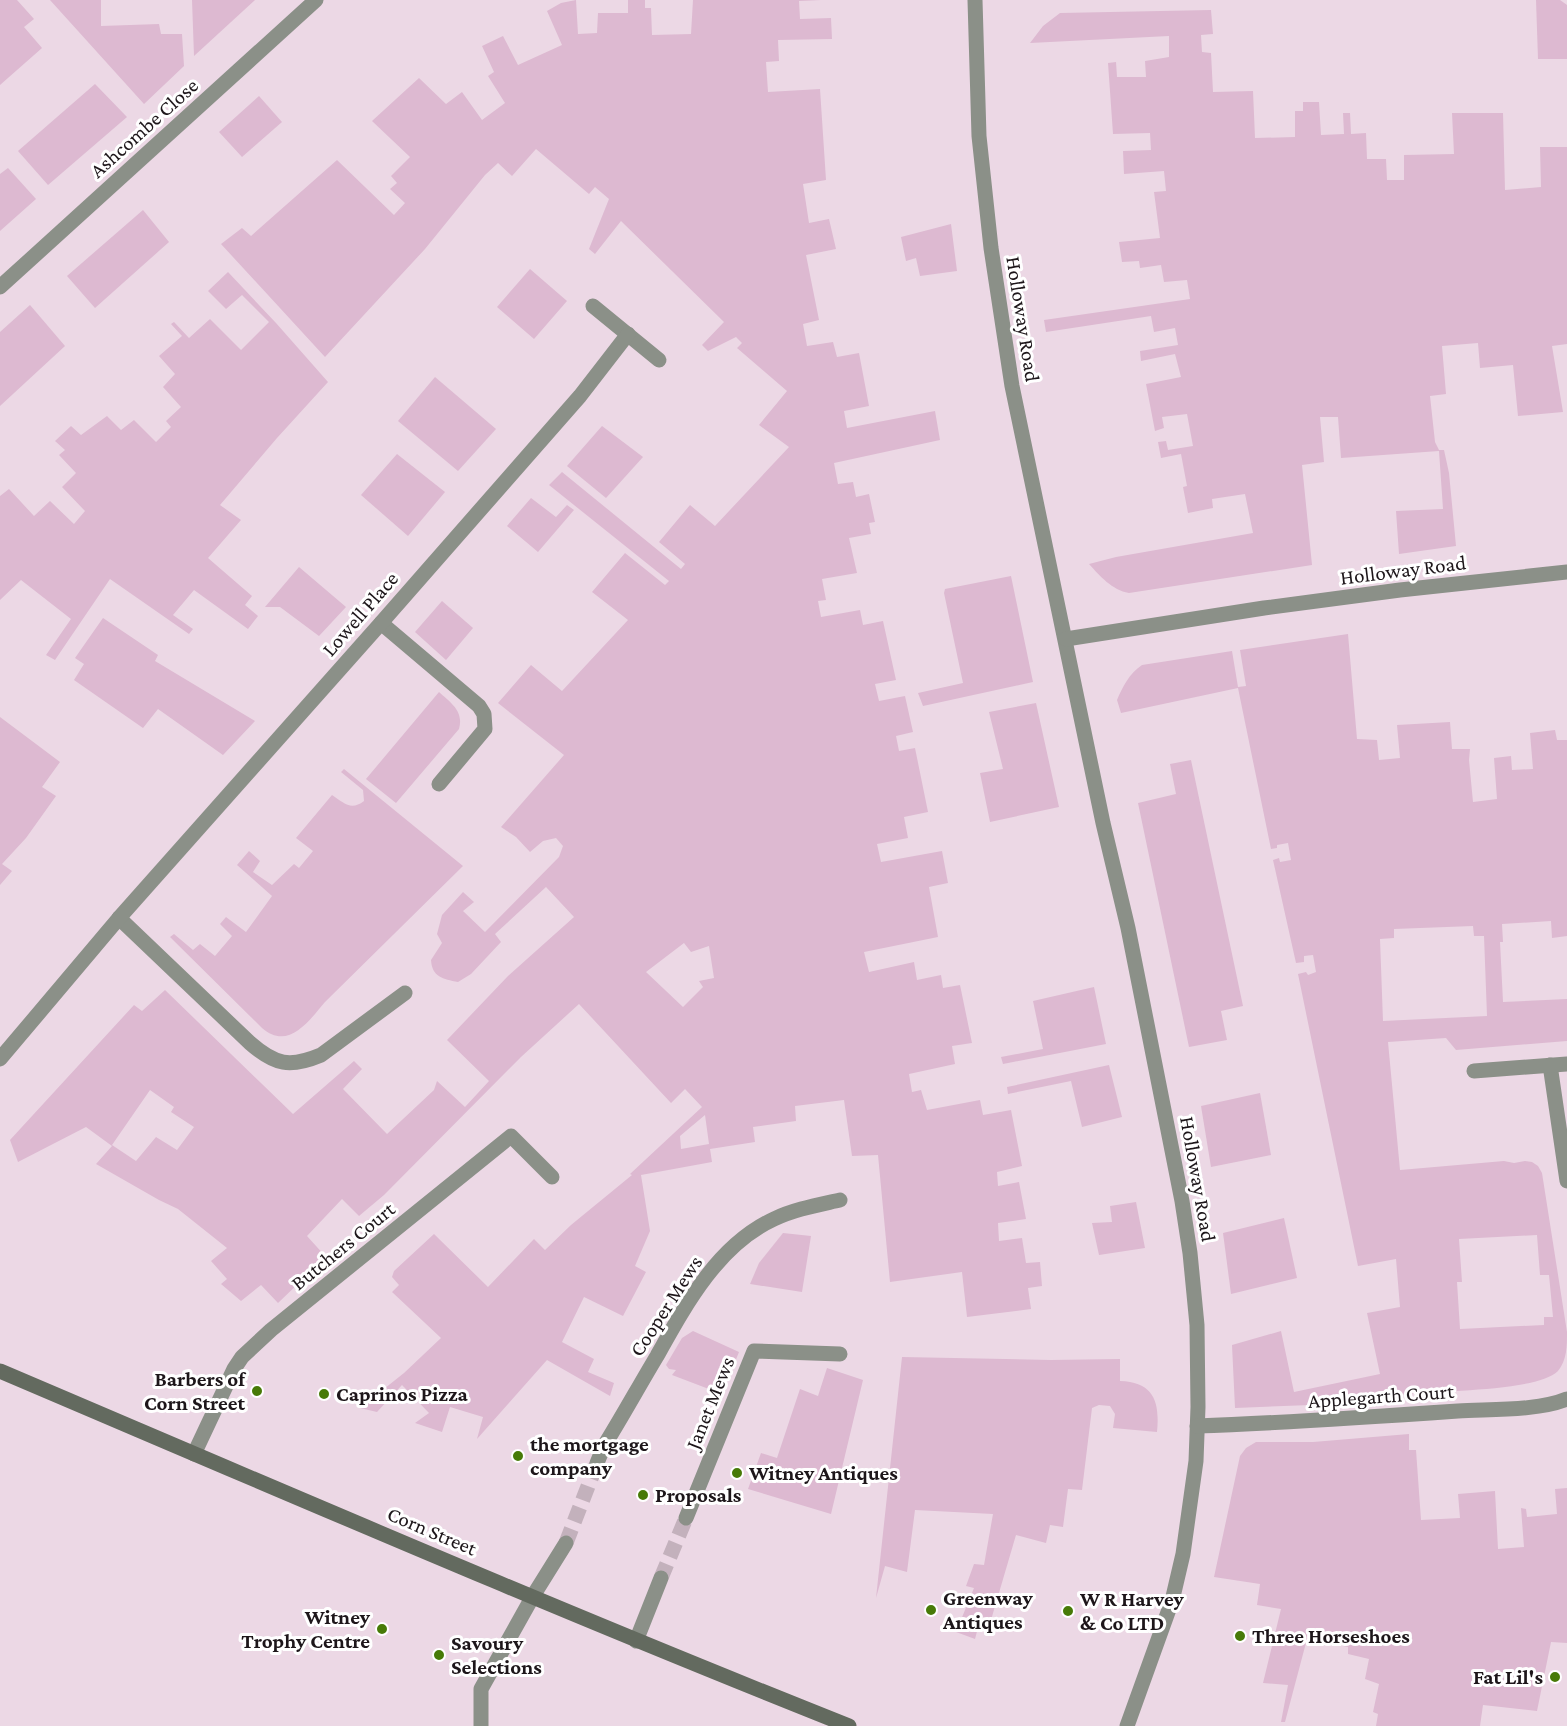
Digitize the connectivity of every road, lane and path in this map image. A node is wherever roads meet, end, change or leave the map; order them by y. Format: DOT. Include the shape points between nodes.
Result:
graph roads {
  1 [pos="316,0"];
  2 [pos="975,0"];
  3 [pos="0,287"];
  4 [pos="593,306"];
  5 [pos="628,334"];
  6 [pos="659,360"];
  7 [pos="1567,572"];
  8 [pos="381,623"];
  9 [pos="1066,639"];
  10 [pos="439,784"];
  11 [pos="118,918"];
  12 [pos="405,993"];
  13 [pos="0,1059"];
  14 [pos="1567,1064"];
  15 [pos="1550,1065"];
  16 [pos="1474,1071"];
  17 [pos="552,1177"];
  18 [pos="1567,1181"];
  19 [pos="840,1200"];
  20 [pos="840,1354"];
  21 [pos="0,1371"];
  22 [pos="1567,1399"];
  23 [pos="1197,1426"];
  24 [pos="194,1454"];
  25 [pos="597,1463"];
  26 [pos="686,1518"];
  27 [pos="566,1543"];
  28 [pos="661,1578"];
  29 [pos="533,1596"];
  30 [pos="636,1641"];
  31 [pos="481,1726"];
  32 [pos="849,1726"];
  33 [pos="1126,1726"];
  1 -- 3 [label="street, Ashcombe Close"];
  2 -- 9 [label="street, Holloway Road" via="979,135 991,248 1012,386"];
  4 -- 5 [label="street"];
  5 -- 6 [label="street"];
  5 -- 8 [label="street, Lowell Place" via="580,396"];
  7 -- 9 [label="street, Holloway Road" via="1264,608"];
  8 -- 10 [label="street" via="484,714 485,729"];
  8 -- 11 [label="street, Lowell Place"];
  9 -- 23 [label="street, Holloway Road" via="1184,1209 1197,1325"];
  11 -- 12 [label="street" via="250,1043 278,1062 305,1061 321,1054"];
  11 -- 13 [label="street, Lowell Place"];
  14 -- 15 [label="street"];
  15 -- 16 [label="street"];
  15 -- 18 [label="street"];
  17 -- 24 [label="street, Butchers Court" via="511,1136 242,1357"];
  19 -- 25 [label="street, Cooper Mews" via="774,1219 717,1264 677,1320"];
  20 -- 26 [label="street, Janet Mews" via="754,1351"];
  21 -- 24 [label="street, Corn Street"];
  22 -- 23 [label="street, Applegarth Court" via="1503,1408"];
  23 -- 33 [label="street, Holloway Road" via="1188,1526 1178,1580"];
  24 -- 29 [label="street, Corn Street"];
  27 -- 29 [label="street"];
  28 -- 30 [label="street"];
  29 -- 30 [label="street, Corn Street"];
  29 -- 31 [label="street" via="481,1689"];
  30 -- 32 [label="street, Corn Street"];
}
